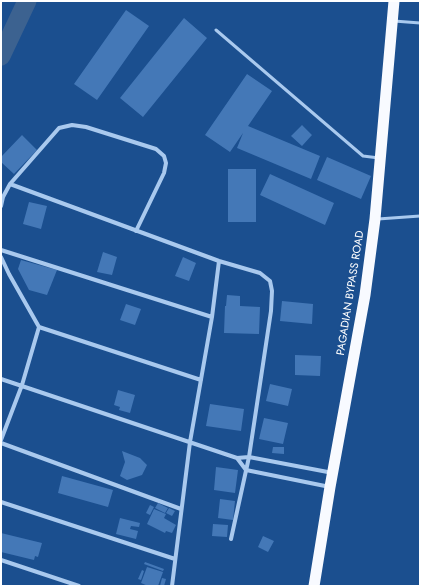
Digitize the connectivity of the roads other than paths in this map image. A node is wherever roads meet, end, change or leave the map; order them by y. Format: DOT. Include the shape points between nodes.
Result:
graph roads {
  1 [pos="394,1"];
  2 [pos="392,21"];
  3 [pos="420,23"];
  4 [pos="216,30"];
  5 [pos="381,158"];
  6 [pos="10,184"];
  7 [pos="1,206"];
  8 [pos="420,216"];
  9 [pos="376,219"];
  10 [pos="136,231"];
  11 [pos="1,250"];
  12 [pos="1,257"];
  13 [pos="219,261"];
  14 [pos="212,317"];
  15 [pos="39,327"];
  16 [pos="1,379"];
  17 [pos="201,380"];
  18 [pos="22,385"];
  19 [pos="1,440"];
  20 [pos="190,442"];
  21 [pos="1,444"];
  22 [pos="249,456"];
  23 [pos="237,458"];
  24 [pos="246,470"];
  25 [pos="333,473"];
  26 [pos="330,487"];
  27 [pos="1,502"];
  28 [pos="181,509"];
  29 [pos="231,539"];
  30 [pos="175,559"];
  31 [pos="1,560"];
  32 [pos="79,586"];
  33 [pos="172,586"];
  34 [pos="314,586"];
  1 -- 2 [label="highway, PAGADIAN BYPASS ROAD"];
  2 -- 3 [label="lane"];
  2 -- 5 [label="highway, PAGADIAN BYPASS ROAD"];
  4 -- 5 [label="lane" via="364,156"];
  5 -- 9 [label="highway, PAGADIAN BYPASS ROAD"];
  6 -- 7 [label="street"];
  6 -- 10 [label="street"];
  6 -- 10 [label="street" via="59,128 72,125 86,127 156,149 164,156 164,173"];
  8 -- 9 [label="lane"];
  9 -- 25 [label="highway, PAGADIAN BYPASS ROAD" via="366,295"];
  10 -- 13 [label="street"];
  11 -- 14 [label="street"];
  12 -- 15 [label="street"];
  13 -- 14 [label="street"];
  13 -- 22 [label="street" via="260,273 270,281 272,291"];
  14 -- 17 [label="street"];
  15 -- 17 [label="street"];
  15 -- 18 [label="street"];
  16 -- 18 [label="street"];
  17 -- 20 [label="street"];
  18 -- 19 [label="street"];
  18 -- 20 [label="street"];
  20 -- 23 [label="street"];
  20 -- 28 [label="street"];
  21 -- 28 [label="street"];
  22 -- 23 [label="street"];
  22 -- 24 [label="street"];
  22 -- 25 [label="street"];
  23 -- 24 [label="street"];
  24 -- 26 [label="street"];
  24 -- 29 [label="street"];
  25 -- 26 [label="highway, PAGADIAN BYPASS ROAD"];
  26 -- 34 [label="highway, PAGADIAN BYPASS ROAD"];
  27 -- 30 [label="street"];
  28 -- 30 [label="street"];
  30 -- 33 [label="street"];
  31 -- 32 [label="street"];
}
